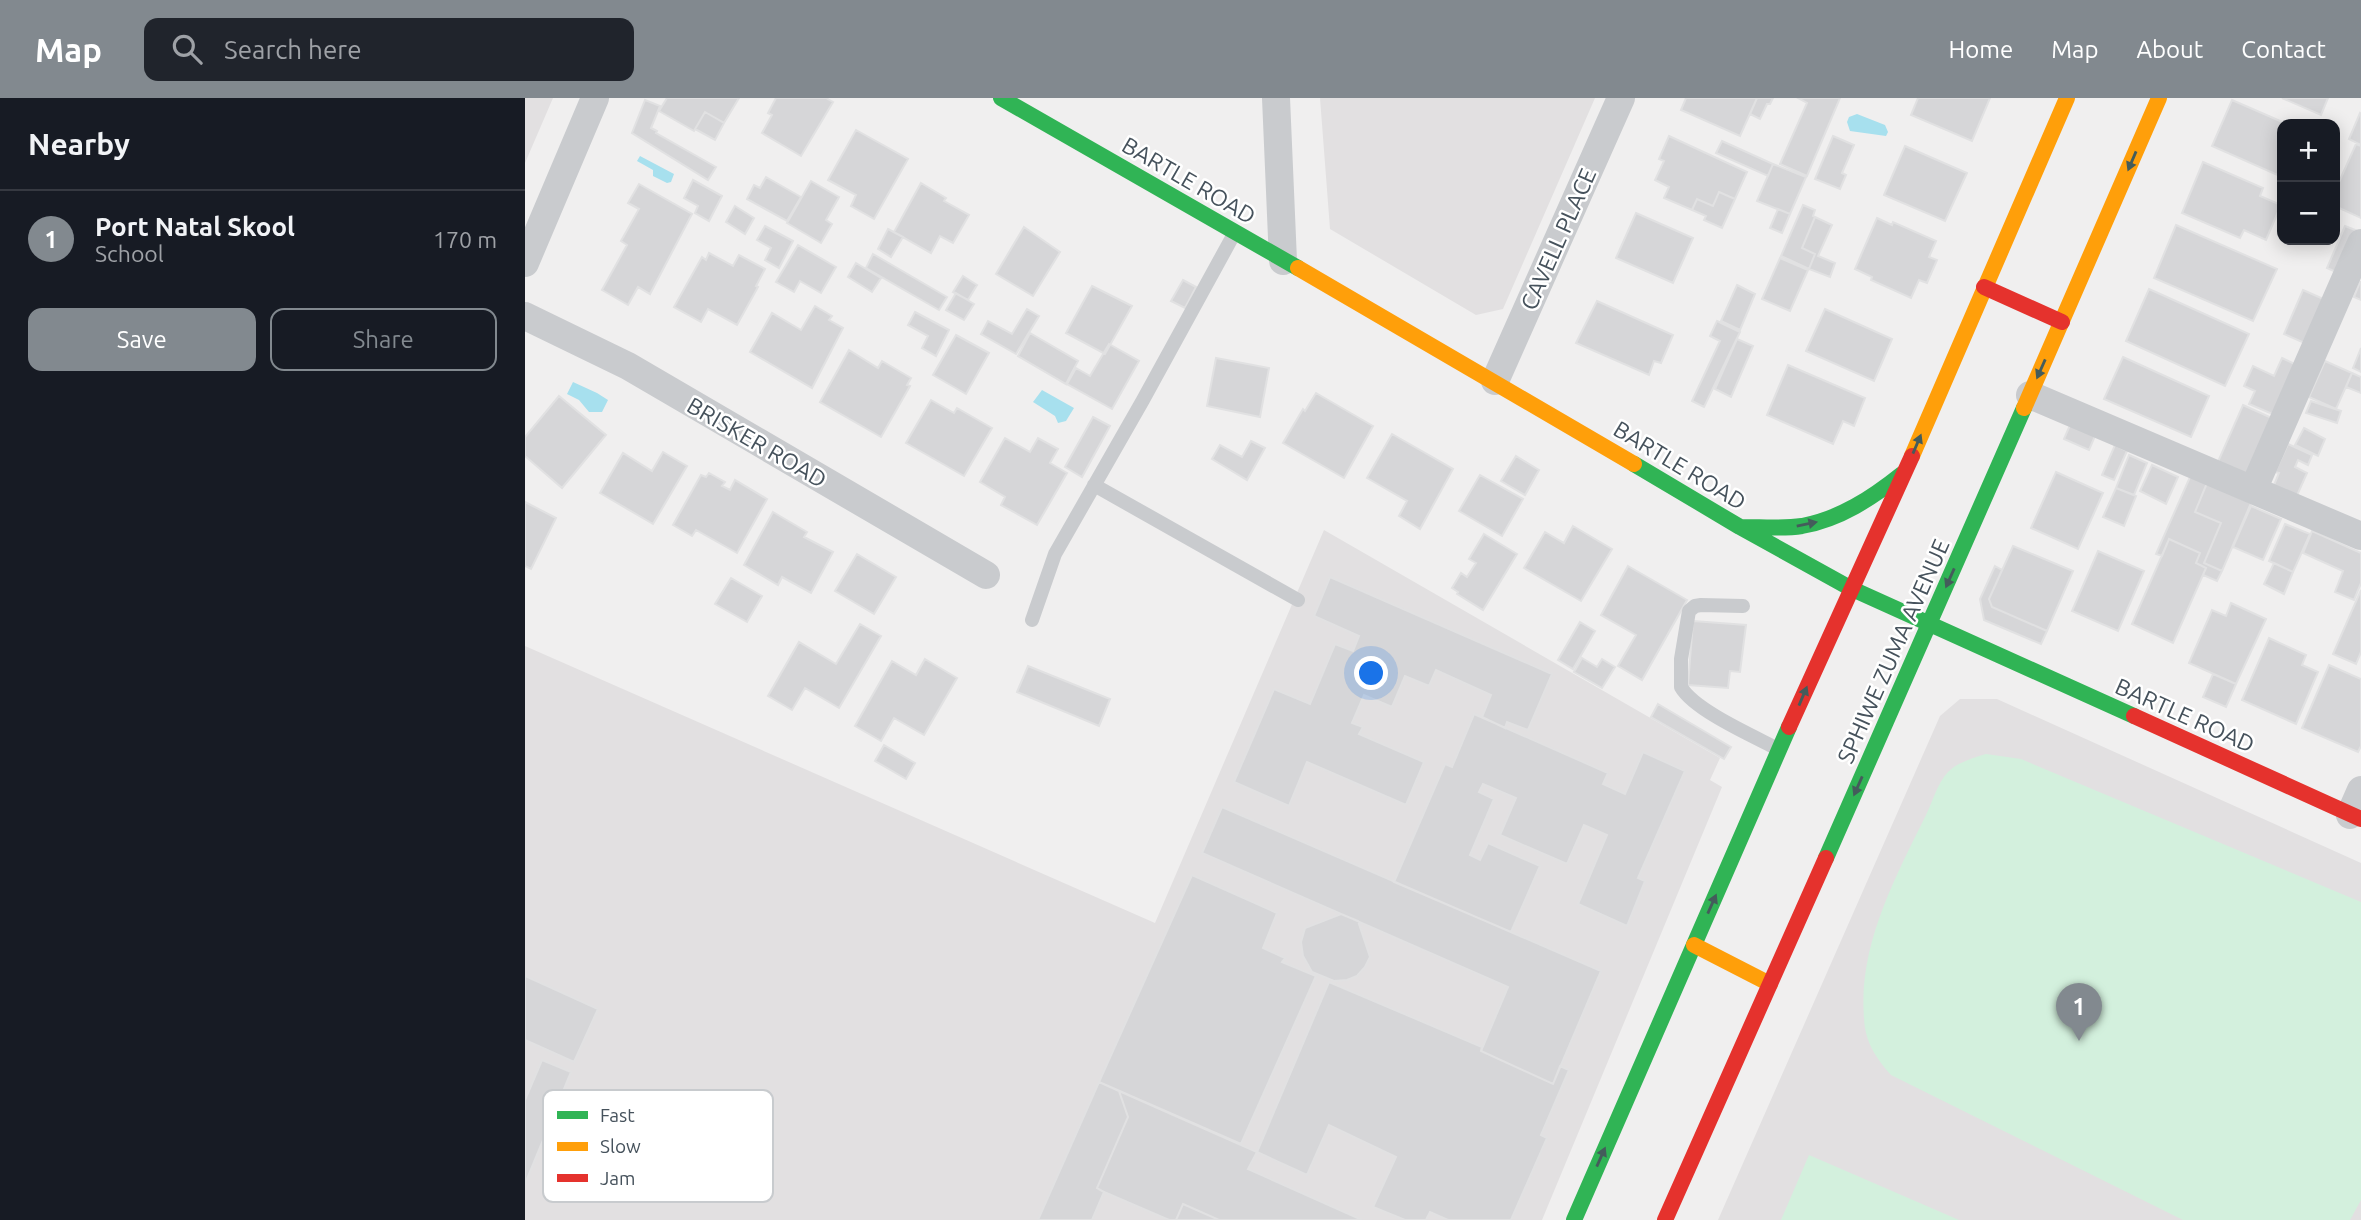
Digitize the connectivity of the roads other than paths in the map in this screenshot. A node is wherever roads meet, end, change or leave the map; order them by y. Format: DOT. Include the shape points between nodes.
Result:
graph roads {
  1 [pos="595,98"];
  2 [pos="1001,98"];
  3 [pos="1276,98"];
  4 [pos="1621,98"];
  5 [pos="2067,98"];
  6 [pos="2159,98"];
  7 [pos="1234,233"];
  8 [pos="2361,243"];
  9 [pos="1283,261"];
  10 [pos="525,263"];
  11 [pos="1984,288"];
  12 [pos="525,316"];
  13 [pos="2062,322"];
  14 [pos="1495,381"];
  15 [pos="2030,395"];
  16 [pos="1905,472"];
  17 [pos="1094,485"];
  18 [pos="2253,490"];
  19 [pos="1739,527"];
  20 [pos="2361,536"];
  21 [pos="985,575"];
  22 [pos="1850,588"];
  23 [pos="1299,600"];
  24 [pos="1743,606"];
  25 [pos="1032,620"];
  26 [pos="1929,625"];
  27 [pos="1779,750"];
  28 [pos="2357,808"];
  29 [pos="1694,945"];
  30 [pos="1770,984"];
  31 [pos="1574,1220"];
  32 [pos="1665,1220"];
  1 -- 10 [label="street"];
  2 -- 7 [label="street, BARTLE ROAD"];
  3 -- 9 [label="street"];
  4 -- 14 [label="street, CAVELL PLACE"];
  5 -- 11 [label="street"];
  6 -- 13 [label="street, SPHIWE ZUMA AVENUE, one-way"];
  7 -- 9 [label="street, BARTLE ROAD"];
  7 -- 17 [label="lane"];
  8 -- 18 [label="street"];
  9 -- 14 [label="street, BARTLE ROAD"];
  11 -- 13 [label="street"];
  16 -- 11 [label="street, one-way"];
  12 -- 21 [label="street, BRISKER ROAD" via="628,366"];
  13 -- 15 [label="street, SPHIWE ZUMA AVENUE, one-way"];
  14 -- 19 [label="street, BARTLE ROAD"];
  15 -- 18 [label="street"];
  15 -- 26 [label="street, SPHIWE ZUMA AVENUE, one-way"];
  19 -- 16 [label="street, one-way" via="1800,526 1836,517"];
  16 -- 22 [label="street"];
  17 -- 23 [label="lane"];
  17 -- 25 [label="lane" via="1055,554"];
  18 -- 20 [label="street"];
  19 -- 22 [label="street, BARTLE ROAD"];
  22 -- 26 [label="street, BARTLE ROAD"];
  27 -- 22 [label="street, one-way"];
  24 -- 27 [label="lane" via="1701,605 1689,611 1681,687 1717,717"];
  26 -- 28 [label="street, BARTLE ROAD"];
  26 -- 30 [label="street, SPHIWE ZUMA AVENUE, one-way"];
  29 -- 27 [label="street, one-way"];
  29 -- 30 [label="street"];
  31 -- 29 [label="street, one-way"];
  30 -- 32 [label="street, SPHIWE ZUMA AVENUE"];
}
